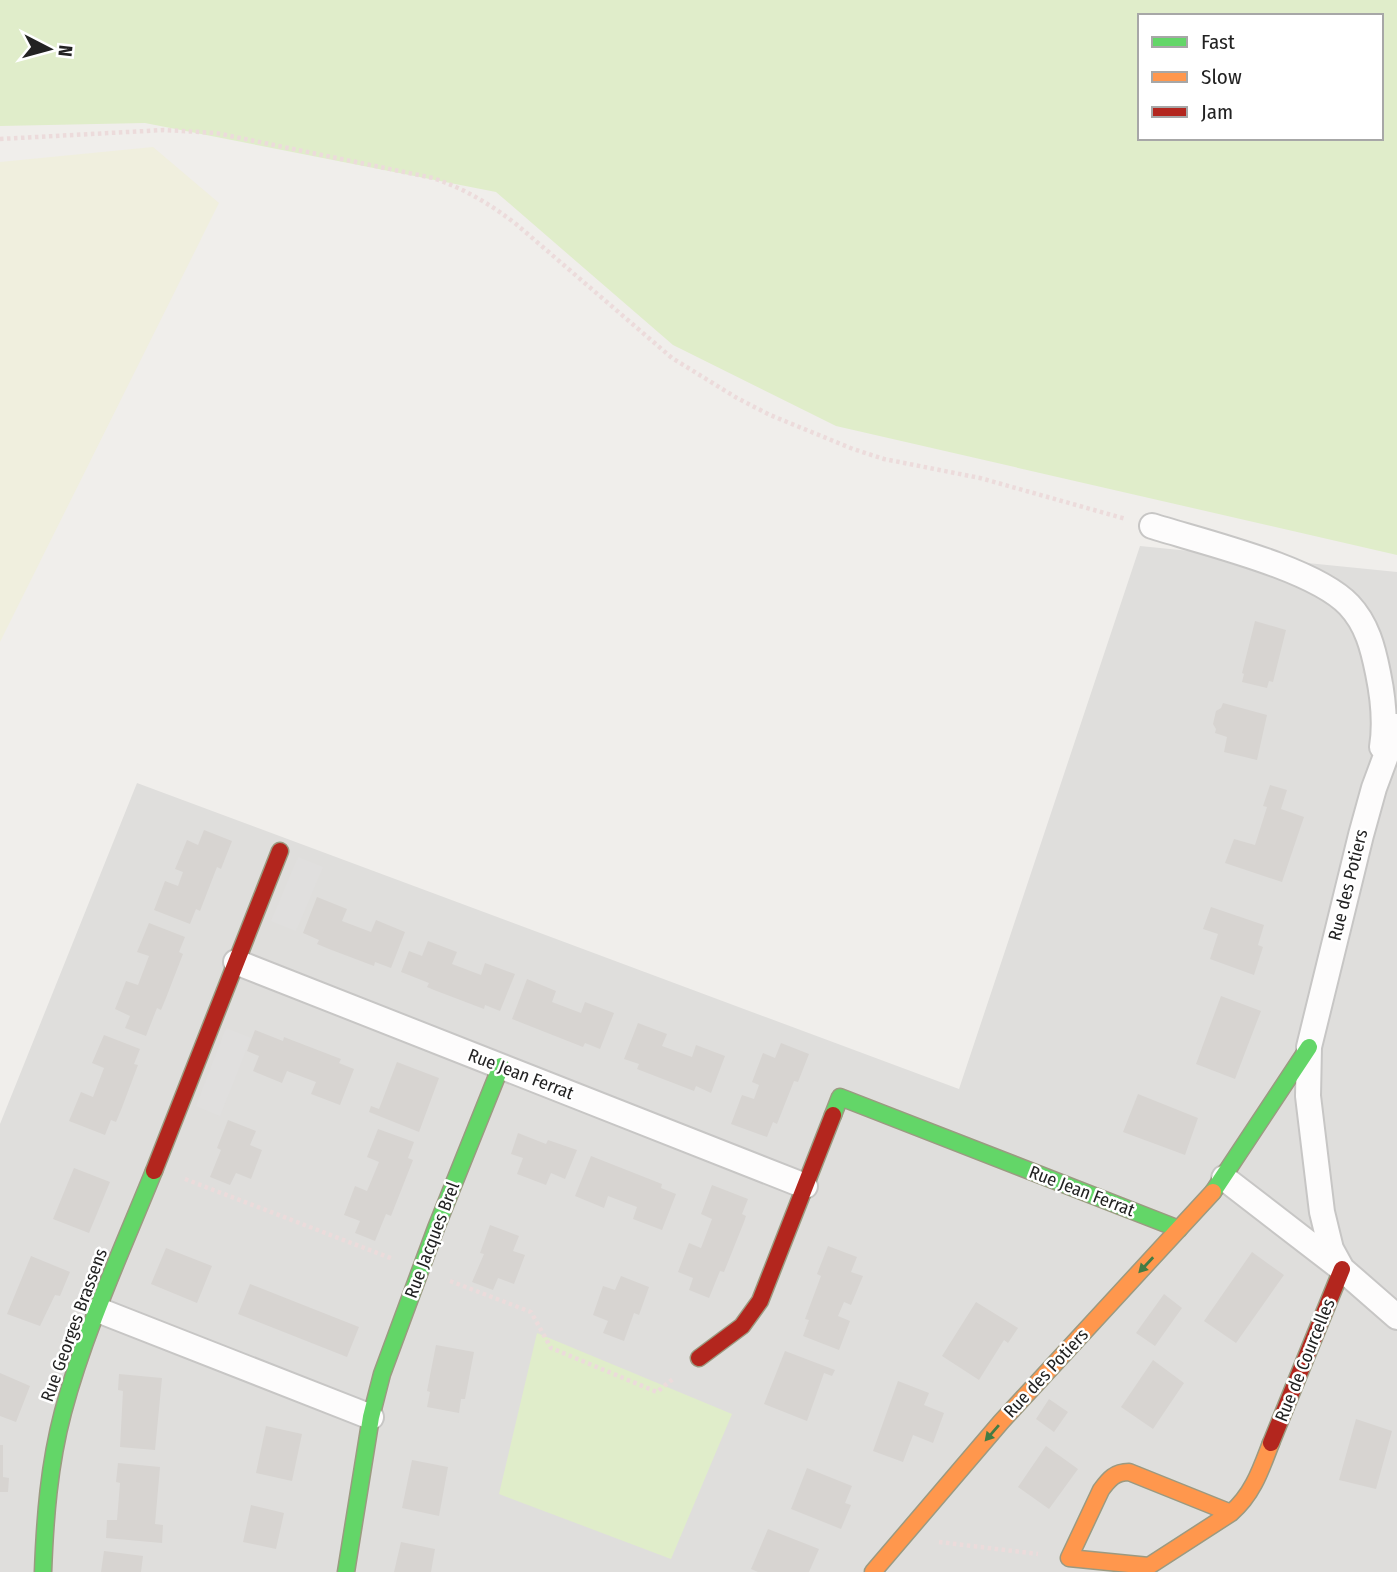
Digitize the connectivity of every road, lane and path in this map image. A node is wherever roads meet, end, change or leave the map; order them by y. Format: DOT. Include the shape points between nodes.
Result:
graph roads {
  1 [pos="0,139"];
  2 [pos="1152,526"];
  3 [pos="1397,726"];
  4 [pos="1374,788"];
  5 [pos="280,851"];
  6 [pos="236,962"];
  7 [pos="1309,1047"];
  8 [pos="501,1066"];
  9 [pos="1224,1178"];
  10 [pos="805,1186"];
  11 [pos="1179,1229"];
  12 [pos="1342,1269"];
  13 [pos="98,1310"];
  14 [pos="1397,1317"];
  15 [pos="699,1358"];
  16 [pos="371,1417"];
  17 [pos="1231,1513"];
  18 [pos="900,1537"];
  19 [pos="1069,1558"];
  20 [pos="43,1572"];
  21 [pos="346,1572"];
  22 [pos="873,1572"];
  1 -- 2 [label="path" via="164,130 216,133 433,178 493,206 672,358 770,415 853,449 980,478"];
  2 -- 4 [label="street" via="1285,569 1348,604 1367,633 1381,683 1383,739"];
  3 -- 4 [label="street, Rue des Potiers"];
  4 -- 7 [label="street, Rue des Potiers"];
  5 -- 6 [label="street"];
  6 -- 8 [label="street, Rue Jean Ferrat"];
  6 -- 13 [label="street, Rue Georges Brassens"];
  7 -- 9 [label="street, Rue des Potiers"];
  7 -- 12 [label="street, Rue des Potiers" via="1308,1096 1322,1213"];
  8 -- 10 [label="street, Rue Jean Ferrat"];
  8 -- 16 [label="street, Rue Jacques Brel" via="403,1316"];
  9 -- 11 [label="street, Rue des Potiers"];
  9 -- 12 [label="street"];
  10 -- 11 [label="street, Rue Jean Ferrat" via="840,1097"];
  10 -- 15 [label="street, Rue Jean Ferrat" via="754,1310 742,1326"];
  11 -- 18 [label="street, Rue des Potiers, one-way"];
  12 -- 14 [label="street"];
  12 -- 17 [label="street, Rue de Courcelles" via="1248,1496"];
  13 -- 16 [label="street"];
  13 -- 20 [label="street, Rue Georges Brassens" via="67,1394 51,1459"];
  16 -- 21 [label="street, Rue Jacques Brel"];
  17 -- 19 [label="street, Rue de Courcelles" via="1149,1566"];
  17 -- 19 [label="street" via="1121,1472 1103,1487"];
  18 -- 19 [label="path"];
  18 -- 22 [label="street, Rue des Potiers"];
}
